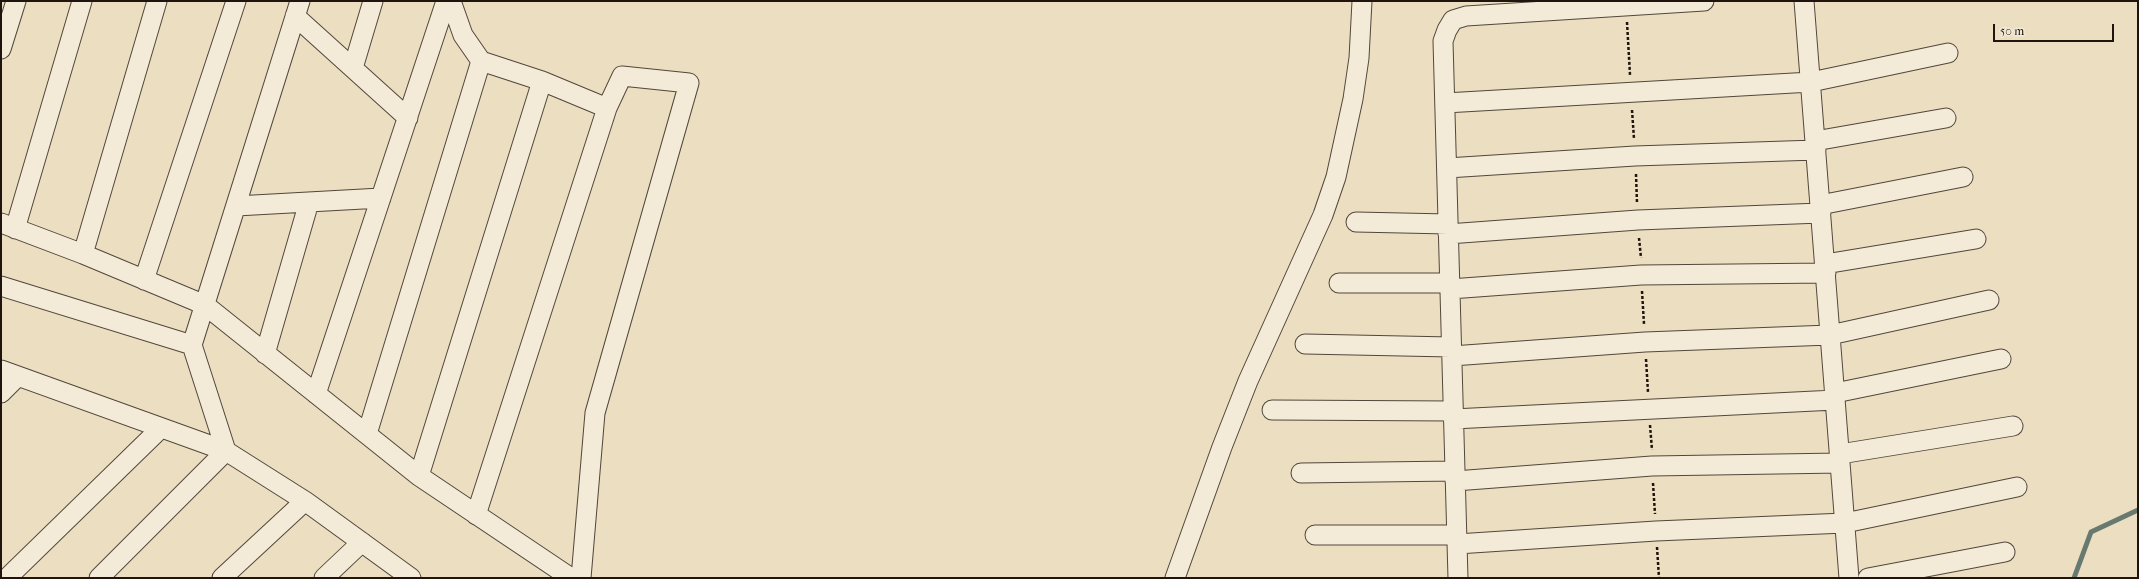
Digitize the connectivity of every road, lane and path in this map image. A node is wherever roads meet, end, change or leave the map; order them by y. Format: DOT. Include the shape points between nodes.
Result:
graph roads {
  1 [pos="16,1"];
  2 [pos="82,1"];
  3 [pos="157,1"];
  4 [pos="236,1"];
  5 [pos="373,1"];
  6 [pos="446,1"];
  7 [pos="451,1"];
  8 [pos="1362,1"];
  9 [pos="1704,1"];
  10 [pos="1804,1"];
  11 [pos="1643,3"];
  12 [pos="1619,4"];
  13 [pos="297,9"];
  14 [pos="3,38"];
  15 [pos="1948,52"];
  16 [pos="481,61"];
  17 [pos="353,68"];
  18 [pos="542,81"];
  19 [pos="1811,82"];
  20 [pos="1445,103"];
  21 [pos="607,108"];
  22 [pos="408,118"];
  23 [pos="1946,118"];
  24 [pos="1816,145"];
  25 [pos="1447,168"];
  26 [pos="1963,177"];
  27 [pos="381,198"];
  28 [pos="309,202"];
  29 [pos="236,206"];
  30 [pos="1821,209"];
  31 [pos="1356,222"];
  32 [pos="8,226"];
  33 [pos="1448,229"];
  34 [pos="1976,239"];
  35 [pos="82,254"];
  36 [pos="1825,269"];
  37 [pos="144,280"];
  38 [pos="1339,283"];
  39 [pos="1,286"];
  40 [pos="1450,286"];
  41 [pos="1989,300"];
  42 [pos="205,305"];
  43 [pos="1830,335"];
  44 [pos="1305,344"];
  45 [pos="192,345"];
  46 [pos="1452,352"];
  47 [pos="265,354"];
  48 [pos="2001,359"];
  49 [pos="9,373"];
  50 [pos="1,393"];
  51 [pos="316,394"];
  52 [pos="1835,396"];
  53 [pos="1272,410"];
  54 [pos="1453,415"];
  55 [pos="2013,426"];
  56 [pos="161,428"];
  57 [pos="367,434"];
  58 [pos="226,451"];
  59 [pos="1840,459"];
  60 [pos="1301,473"];
  61 [pos="419,476"];
  62 [pos="1455,476"];
  63 [pos="2017,487"];
  64 [pos="305,501"];
  65 [pos="476,515"];
  66 [pos="1845,523"];
  67 [pos="1315,535"];
  68 [pos="1457,539"];
  69 [pos="362,542"];
  70 [pos="2005,552"];
  71 [pos="7,578"];
  72 [pos="99,578"];
  73 [pos="222,578"];
  74 [pos="324,578"];
  75 [pos="411,578"];
  76 [pos="571,578"];
  77 [pos="581,578"];
  78 [pos="1175,578"];
  79 [pos="1458,578"];
  80 [pos="1849,578"];
  81 [pos="1868,578"];
  1 -- 14 [label="street"];
  2 -- 32 [label="street"];
  3 -- 35 [label="street"];
  4 -- 37 [label="street"];
  5 -- 17 [label="street"];
  6 -- 22 [label="street"];
  7 -- 16 [label="street" via="463,35"];
  8 -- 78 [label="street" via="1353,99 1336,178 1323,215 1248,381"];
  9 -- 11 [label="street"];
  10 -- 19 [label="street"];
  11 -- 12 [label="street"];
  12 -- 20 [label="street" via="1466,16 1453,20 1443,41"];
  13 -- 17 [label="street"];
  13 -- 29 [label="street"];
  15 -- 19 [label="street"];
  16 -- 18 [label="street"];
  16 -- 57 [label="street"];
  17 -- 22 [label="street"];
  18 -- 21 [label="street"];
  18 -- 61 [label="street"];
  19 -- 20 [label="street"];
  19 -- 24 [label="street"];
  20 -- 25 [label="street"];
  21 -- 65 [label="street"];
  21 -- 77 [label="street" via="622,76 689,83 595,413"];
  22 -- 27 [label="street"];
  23 -- 24 [label="street"];
  24 -- 25 [label="street"];
  24 -- 30 [label="street"];
  25 -- 33 [label="street"];
  26 -- 30 [label="street"];
  27 -- 28 [label="street"];
  27 -- 51 [label="street"];
  28 -- 29 [label="street"];
  28 -- 47 [label="street"];
  29 -- 42 [label="street"];
  30 -- 33 [label="street"];
  30 -- 36 [label="street"];
  31 -- 33 [label="street"];
  32 -- 35 [label="street"];
  33 -- 40 [label="street"];
  34 -- 36 [label="street"];
  35 -- 37 [label="street"];
  36 -- 40 [label="street" via="1642,275"];
  36 -- 43 [label="street"];
  37 -- 42 [label="street"];
  38 -- 40 [label="street"];
  39 -- 45 [label="street"];
  40 -- 46 [label="street"];
  41 -- 43 [label="street"];
  42 -- 45 [label="street"];
  42 -- 47 [label="street"];
  43 -- 46 [label="street"];
  43 -- 52 [label="street"];
  44 -- 46 [label="street"];
  45 -- 58 [label="street"];
  46 -- 54 [label="street"];
  47 -- 51 [label="street"];
  48 -- 52 [label="street"];
  49 -- 50 [label="street"];
  49 -- 56 [label="street"];
  51 -- 57 [label="street"];
  52 -- 54 [label="street"];
  52 -- 59 [label="street"];
  53 -- 54 [label="street"];
  54 -- 62 [label="street"];
  55 -- 59 [label="street"];
  56 -- 58 [label="street"];
  56 -- 71 [label="street"];
  57 -- 61 [label="street"];
  58 -- 64 [label="street"];
  58 -- 72 [label="street"];
  59 -- 62 [label="street"];
  59 -- 66 [label="street"];
  60 -- 62 [label="street"];
  61 -- 65 [label="street"];
  62 -- 68 [label="street"];
  63 -- 66 [label="street"];
  64 -- 69 [label="street"];
  64 -- 73 [label="street"];
  65 -- 76 [label="street"];
  66 -- 68 [label="street"];
  66 -- 80 [label="street"];
  67 -- 68 [label="street"];
  68 -- 79 [label="street"];
  69 -- 74 [label="street"];
  69 -- 75 [label="street"];
  70 -- 81 [label="street"];
}
